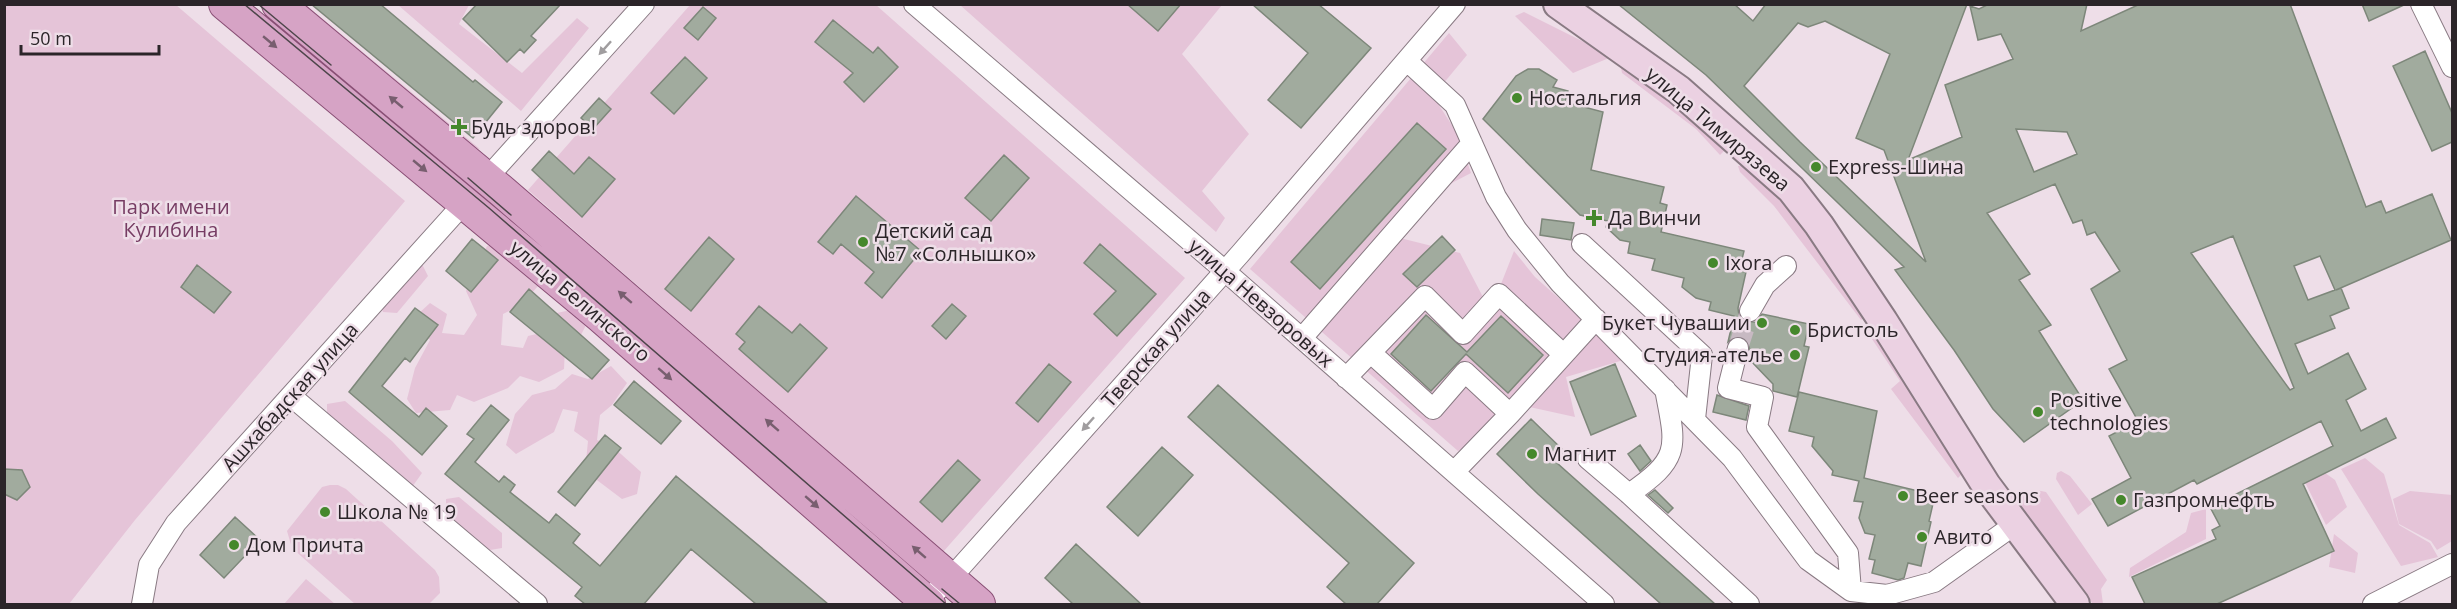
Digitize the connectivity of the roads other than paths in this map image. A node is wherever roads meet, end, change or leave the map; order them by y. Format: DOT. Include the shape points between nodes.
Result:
graph roads {
  1 [pos="225,4"];
  2 [pos="278,4"];
  3 [pos="644,4"];
  4 [pos="914,4"];
  5 [pos="1455,4"];
  6 [pos="1558,4"];
  7 [pos="2421,4"];
  8 [pos="1407,61"];
  9 [pos="2452,67"];
  10 [pos="1472,143"];
  11 [pos="487,178"];
  12 [pos="464,203"];
  13 [pos="1582,244"];
  14 [pos="1786,266"];
  15 [pos="1226,271"];
  16 [pos="1750,311"];
  17 [pos="1596,319"];
  18 [pos="1302,339"];
  19 [pos="1738,348"];
  20 [pos="1371,353"];
  21 [pos="1563,354"];
  22 [pos="1346,378"];
  23 [pos="1665,389"];
  24 [pos="291,396"];
  25 [pos="1510,414"];
  26 [pos="1695,419"];
  27 [pos="1588,459"];
  28 [pos="1454,472"];
  29 [pos="1629,494"];
  30 [pos="2014,525"];
  31 [pos="2452,564"];
  32 [pos="950,579"];
  33 [pos="1851,591"];
  34 [pos="142,604"];
  35 [pos="537,604"];
  36 [pos="925,604"];
  37 [pos="979,604"];
  38 [pos="1604,604"];
  39 [pos="1749,604"];
  40 [pos="2075,604"];
  41 [pos="2373,604"];
  1 -- 12 [label="main road, улица Белинского, one-way"];
  11 -- 2 [label="main road, улица Белинского, one-way"];
  3 -- 11 [label="street, one-way"];
  4 -- 15 [label="street, улица Невзоровых"];
  5 -- 8 [label="street, Тверская улица"];
  6 -- 30 [label="street, улица Тимирязева" via="1679,90 1791,189 1877,312"];
  7 -- 9 [label="street"];
  8 -- 10 [label="street" via="1455,105"];
  8 -- 15 [label="street, Тверская улица"];
  10 -- 17 [label="street" via="1496,197 1517,230 1560,283"];
  10 -- 18 [label="street"];
  32 -- 11 [label="main road, улица Белинского, one-way"];
  12 -- 24 [label="street, Ашхабадская улица"];
  12 -- 36 [label="main road, улица Белинского, one-way" via="600,316"];
  13 -- 26 [label="street" via="1702,355"];
  14 -- 16 [label="street" via="1765,285"];
  15 -- 18 [label="street, улица Невзоровых"];
  15 -- 32 [label="street, Тверская улица, one-way"];
  17 -- 21 [label="street"];
  17 -- 23 [label="street"];
  18 -- 22 [label="street, улица Невзоровых"];
  19 -- 33 [label="street" via="1728,388 1763,397 1757,427 1848,553"];
  20 -- 21 [label="street" via="1425,296 1463,334 1499,294"];
  20 -- 22 [label="street"];
  20 -- 25 [label="street" via="1433,409 1465,372"];
  21 -- 25 [label="street"];
  22 -- 28 [label="street, улица Невзоровых"];
  23 -- 26 [label="street"];
  23 -- 29 [label="street" via="1674,436 1667,462 1654,477"];
  24 -- 34 [label="street, Ашхабадская улица" via="176,523 149,565"];
  24 -- 35 [label="street"];
  25 -- 28 [label="street"];
  26 -- 33 [label="street" via="1732,458 1808,560"];
  27 -- 29 [label="street"];
  28 -- 38 [label="street, улица Невзоровых"];
  29 -- 39 [label="street"];
  30 -- 33 [label="street" via="1934,582 1887,595"];
  30 -- 40 [label="street, улица Тимирязева"];
  31 -- 41 [label="street"];
  32 -- 36 [label="street, Тверская улица"];
  32 -- 37 [label="main road, улица Белинского"];
}
